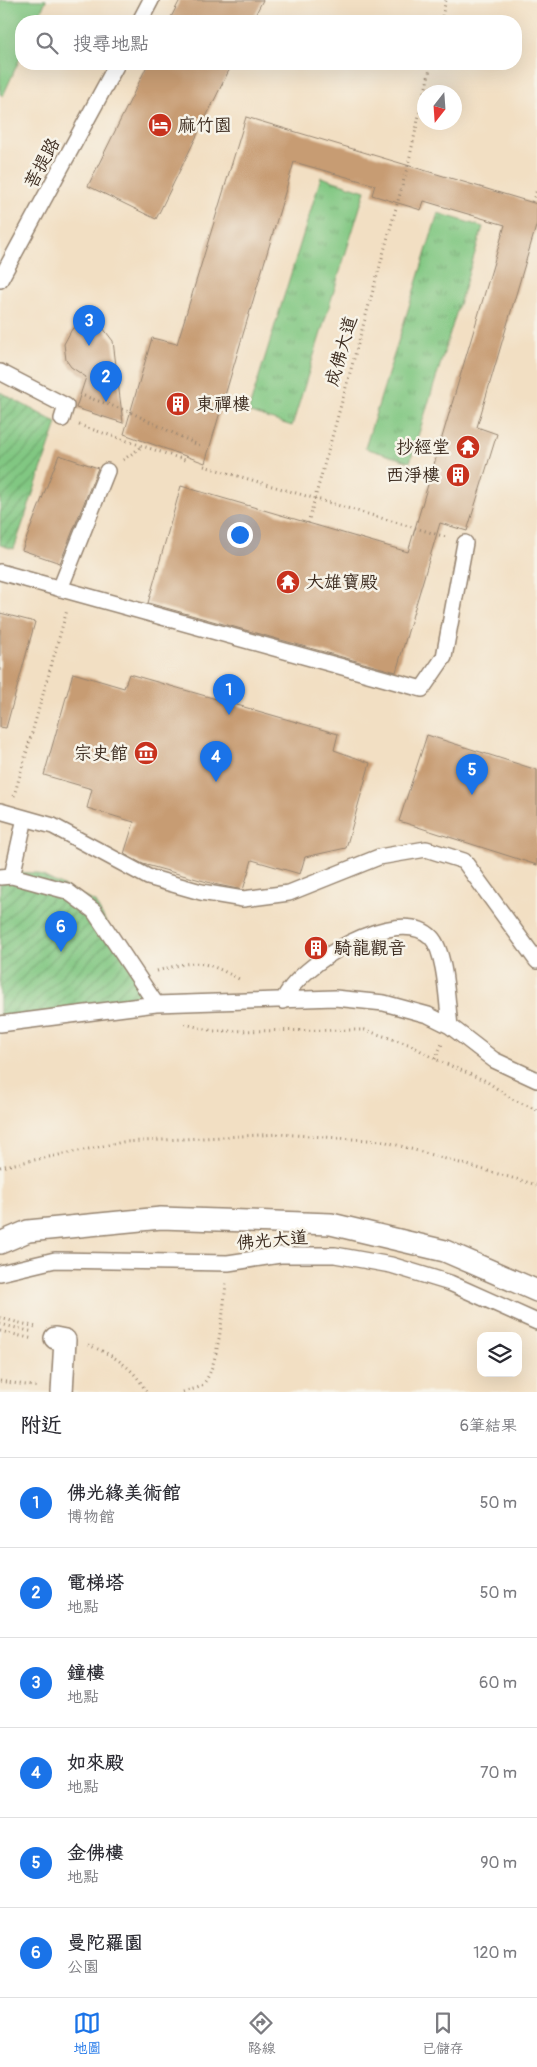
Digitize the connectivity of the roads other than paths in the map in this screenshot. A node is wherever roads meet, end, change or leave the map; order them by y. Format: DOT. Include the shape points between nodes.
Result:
graph roads {
  1 [pos="151,0"];
  2 [pos="143,15"];
  3 [pos="114,70"];
  4 [pos="0,280"];
  5 [pos="0,372"];
  6 [pos="62,419"];
  7 [pos="107,471"];
  8 [pos="465,543"];
  9 [pos="0,572"];
  10 [pos="66,591"];
  11 [pos="5,812"];
  12 [pos="25,818"];
  13 [pos="6,877"];
  14 [pos="537,961"];
  15 [pos="283,1001"];
  16 [pos="156,1004"];
  17 [pos="0,1024"];
  18 [pos="450,1026"];
  19 [pos="537,1080"];
  20 [pos="0,1243"];
  21 [pos="0,1273"];
  22 [pos="537,1291"];
  23 [pos="537,1322"];
  24 [pos="48,1336"];
  25 [pos="62,1392"];
  1 -- 2 [label="lane"];
  3 -- 4 [label="lane, 菩提路"];
  5 -- 6 [label="lane" via="66,406"];
  7 -- 10 [label="lane"];
  8 -- 10 [label="lane" via="444,657 422,689"];
  9 -- 10 [label="lane"];
  11 -- 12 [label="lane"];
  12 -- 13 [label="lane"];
  12 -- 14 [label="lane" via="53,826 148,877 201,892 243,899 289,893 379,857 426,849 464,861"];
  13 -- 16 [label="lane" via="67,891 94,911"];
  15 -- 16 [label="lane"];
  15 -- 18 [label="lane" via="336,998 384,1003 428,1015"];
  15 -- 18 [label="lane" via="293,982 326,957 379,931 413,928 432,937 440,949"];
  16 -- 17 [label="lane"];
  18 -- 19 [label="lane" via="494,1060"];
  20 -- 22 [label="street" via="28,1231 161,1218 331,1224 445,1251"];
  21 -- 23 [label="lane, 佛光大道" via="55,1260 228,1263 280,1255 335,1255 391,1265 450,1282"];
  24 -- 25 [label="street"];
}
